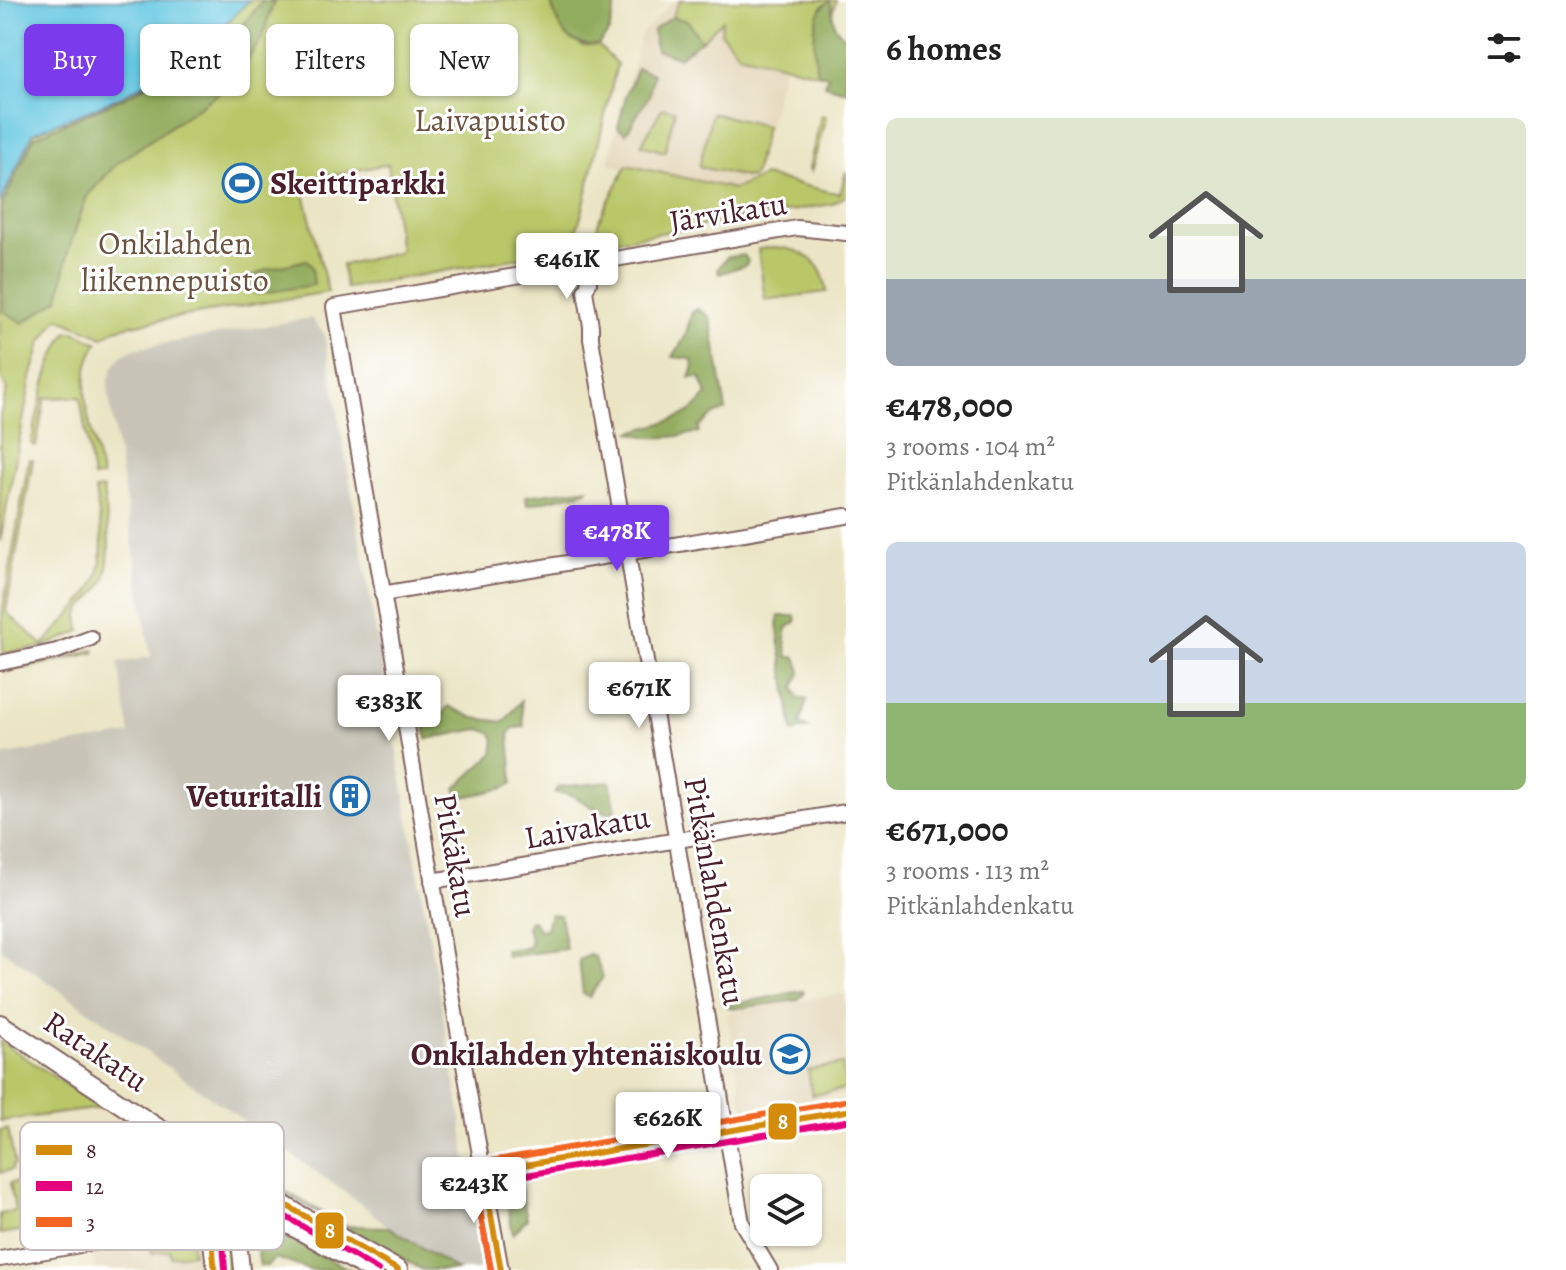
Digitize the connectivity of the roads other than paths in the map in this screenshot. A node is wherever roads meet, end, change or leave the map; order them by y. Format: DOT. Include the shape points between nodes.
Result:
graph roads {
  1 [pos="846,233"];
  2 [pos="585,264"];
  3 [pos="334,307"];
  4 [pos="846,516"];
  5 [pos="628,552"];
  6 [pos="382,594"];
  7 [pos="91,638"];
  8 [pos="0,663"];
  9 [pos="846,812"];
  10 [pos="677,841"];
  11 [pos="432,881"];
  12 [pos="0,1024"];
  13 [pos="846,1111"];
  14 [pos="148,1122"];
  15 [pos="727,1131"];
  16 [pos="483,1172"];
  17 [pos="284,1210"];
  18 [pos="284,1215"];
  19 [pos="54,1250"];
  20 [pos="212,1250"];
  21 [pos="240,1250"];
  22 [pos="0,1259"];
  23 [pos="215,1270"];
  24 [pos="242,1270"];
  25 [pos="371,1270"];
  26 [pos="398,1270"];
  27 [pos="501,1270"];
  28 [pos="770,1270"];
  1 -- 2 [label="street, Järvikatu" via="797,228"];
  2 -- 3 [label="street, Järvikatu"];
  2 -- 5 [label="street, Pitkänlahdenkatu" via="593,352"];
  3 -- 6 [label="street, Pitkäkatu"];
  4 -- 5 [label="street"];
  5 -- 6 [label="street"];
  5 -- 10 [label="street, Pitkänlahdenkatu"];
  6 -- 11 [label="street, Pitkäkatu"];
  7 -- 8 [label="street"];
  9 -- 10 [label="street, Laivakatu"];
  10 -- 11 [label="street, Laivakatu"];
  10 -- 15 [label="street, Pitkänlahdenkatu"];
  11 -- 16 [label="street, Pitkäkatu"];
  12 -- 14 [label="main road, Ratakatu"];
  13 -- 15 [label="street"];
  15 -- 16 [label="street"];
  15 -- 28 [label="street, Pitkänlahdenkatu" via="742,1223"];
  16 -- 27 [label="street, Pitkäkatu"];
  17 -- 26 [label="main road, Ratakatu"];
  18 -- 25 [label="main road, Ratakatu"];
  19 -- 22 [label="street"];
  20 -- 23 [label="street"];
  21 -- 24 [label="street"];
}
